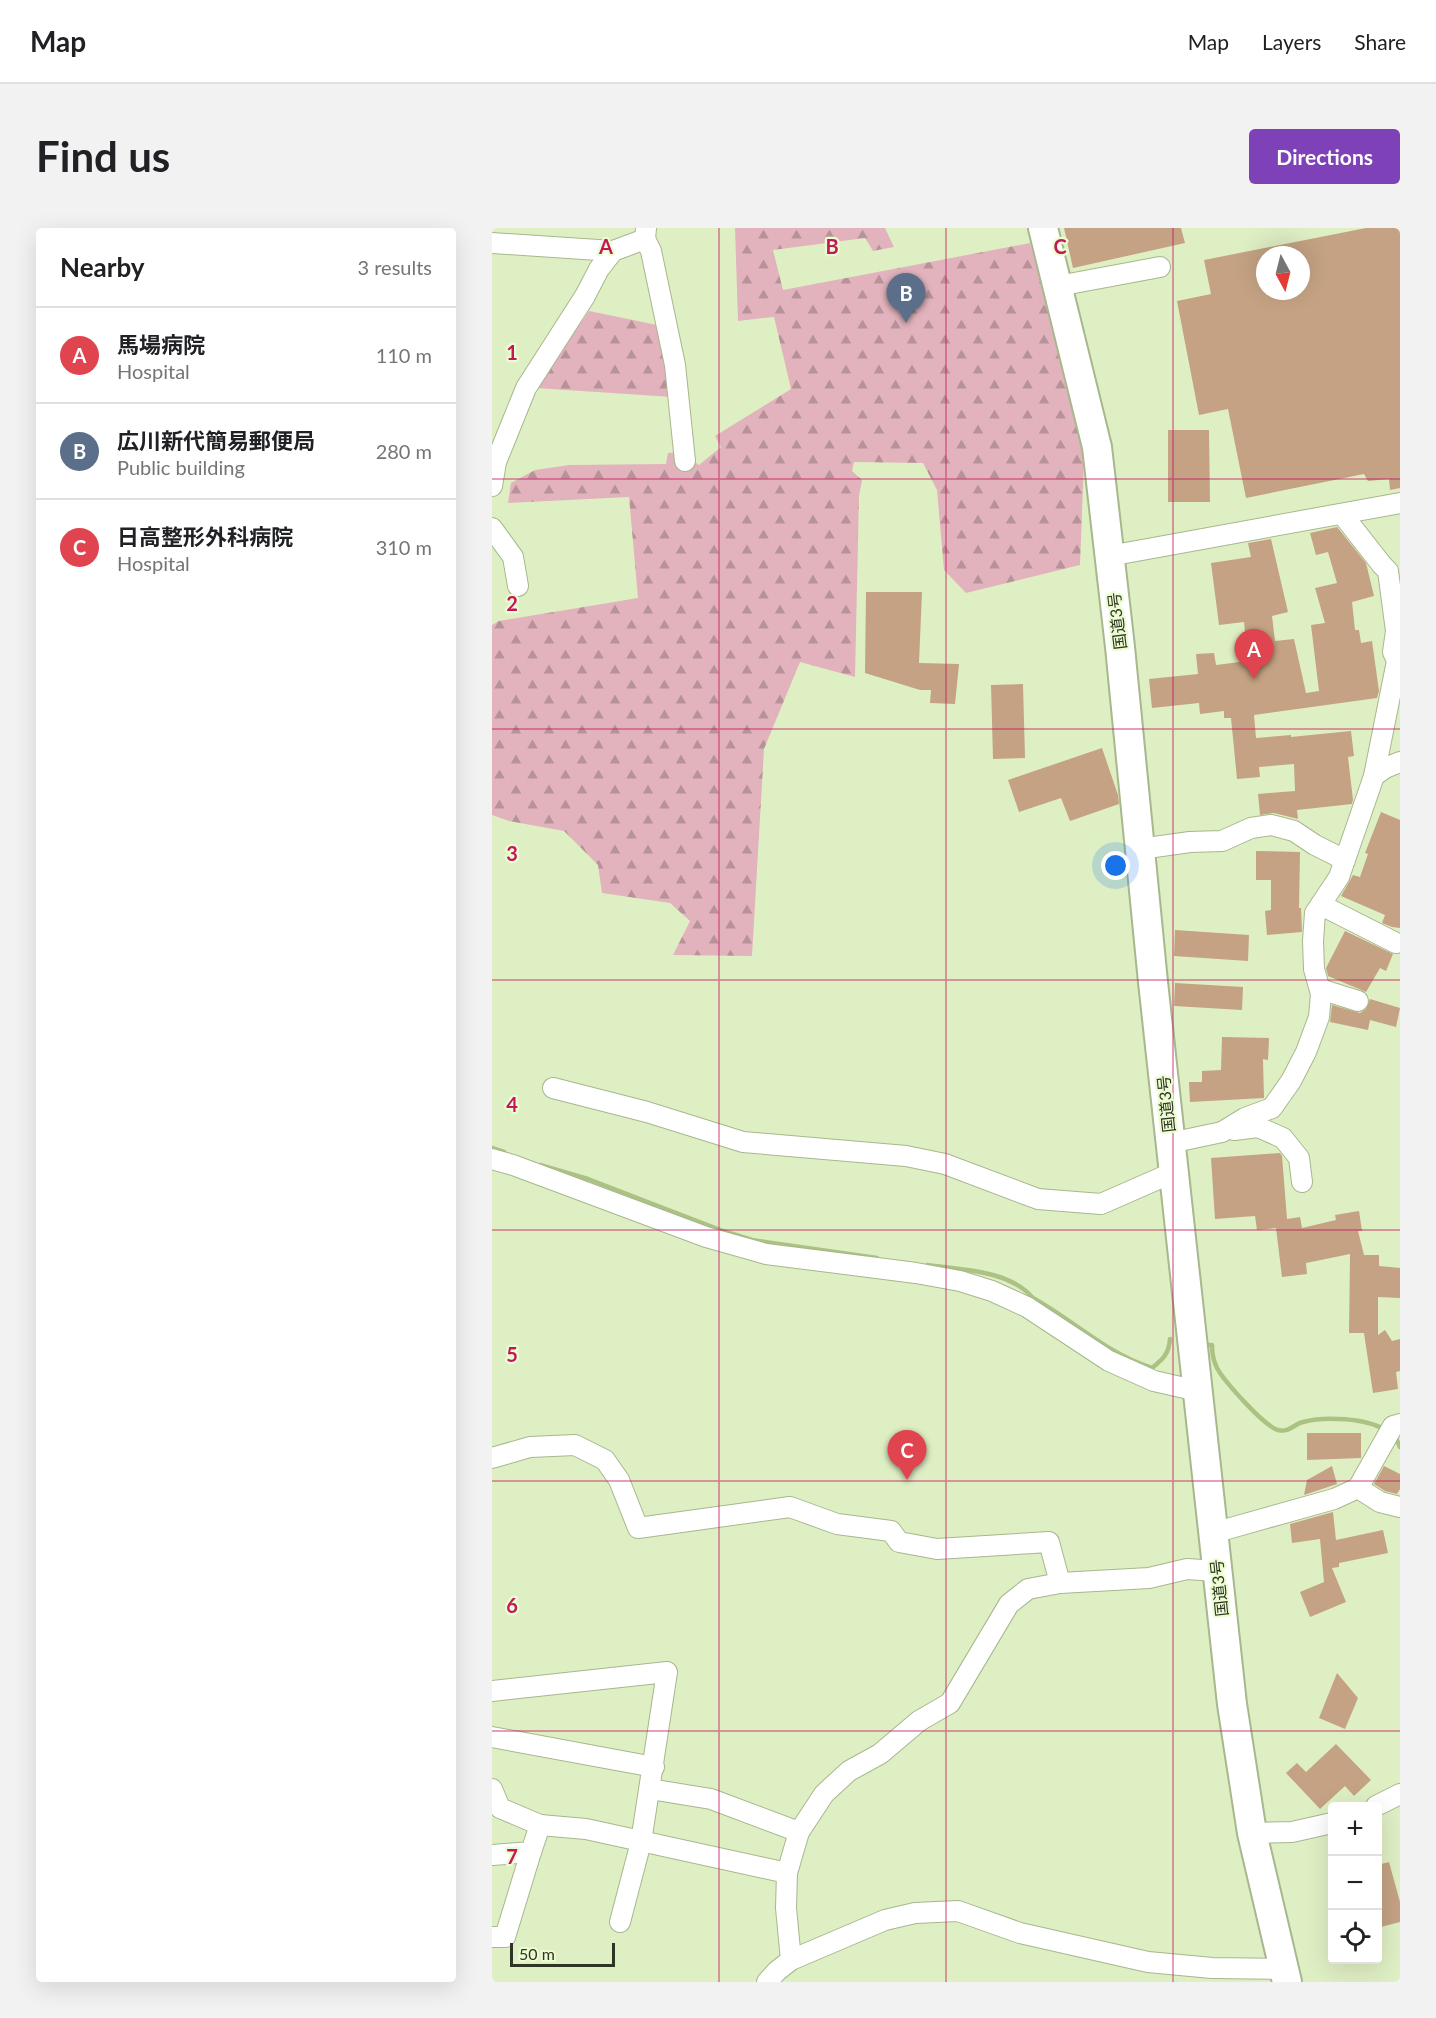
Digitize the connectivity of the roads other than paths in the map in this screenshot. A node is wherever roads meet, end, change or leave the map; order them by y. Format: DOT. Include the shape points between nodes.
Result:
graph roads {
  1 [pos="1043,228"];
  2 [pos="646,234"];
  3 [pos="544,237"];
  4 [pos="492,243"];
  5 [pos="613,251"];
  6 [pos="1160,267"];
  7 [pos="1058,286"];
  8 [pos="685,460"];
  9 [pos="492,486"];
  10 [pos="1400,503"];
  11 [pos="1342,514"];
  12 [pos="494,533"];
  13 [pos="1109,556"];
  14 [pos="518,586"];
  15 [pos="1400,762"];
  16 [pos="1374,776"];
  17 [pos="1140,849"];
  18 [pos="1345,860"];
  19 [pos="1320,905"];
  20 [pos="1396,943"];
  21 [pos="1320,989"];
  22 [pos="1358,1001"];
  23 [pos="553,1088"];
  24 [pos="1220,1132"];
  25 [pos="1170,1143"];
  26 [pos="492,1159"];
  27 [pos="1174,1172"];
  28 [pos="1302,1182"];
  29 [pos="1198,1391"];
  30 [pos="1393,1429"];
  31 [pos="492,1458"];
  32 [pos="1358,1488"];
  33 [pos="1400,1507"];
  34 [pos="1214,1533"];
  35 [pos="1217,1570"];
  36 [pos="1060,1583"];
  37 [pos="492,1691"];
  38 [pos="492,1737"];
  39 [pos="654,1767"];
  40 [pos="492,1789"];
  41 [pos="650,1789"];
  42 [pos="1400,1794"];
  43 [pos="1382,1803"];
  44 [pos="1328,1824"];
  45 [pos="540,1825"];
  46 [pos="799,1832"];
  47 [pos="1252,1833"];
  48 [pos="641,1842"];
  49 [pos="531,1852"];
  50 [pos="492,1854"];
  51 [pos="787,1873"];
  52 [pos="620,1922"];
  53 [pos="492,1937"];
  54 [pos="791,1960"];
  55 [pos="1285,1976"];
  56 [pos="767,1982"];
  1 -- 7 [label="highway, 国道3号"];
  2 -- 5 [label="street"];
  2 -- 8 [label="street" via="675,365"];
  3 -- 4 [label="street"];
  3 -- 5 [label="street"];
  5 -- 9 [label="street" via="526,388 496,462"];
  6 -- 7 [label="street"];
  7 -- 13 [label="highway, 国道3号" via="1097,447"];
  10 -- 11 [label="street"];
  11 -- 13 [label="street"];
  11 -- 16 [label="street" via="1388,571 1395,621 1393,652 1397,661"];
  12 -- 14 [label="street" via="513,556"];
  13 -- 17 [label="highway, 国道3号"];
  15 -- 16 [label="street"];
  16 -- 18 [label="street"];
  17 -- 18 [label="street" via="1222,841 1251,828 1271,825 1294,831"];
  17 -- 25 [label="highway, 国道3号"];
  18 -- 19 [label="street"];
  19 -- 20 [label="street"];
  19 -- 21 [label="street" via="1315,913 1313,941 1314,969"];
  21 -- 22 [label="street"];
  21 -- 24 [label="street" via="1319,1017 1292,1081 1272,1108"];
  23 -- 27 [label="street" via="743,1142 906,1156 945,1164 1038,1199 1101,1204"];
  24 -- 25 [label="street"];
  24 -- 28 [label="street" via="1258,1127 1283,1138 1299,1158"];
  25 -- 27 [label="highway, 国道3号"];
  26 -- 29 [label="street" via="706,1237 766,1254 916,1273 992,1291 1027,1307 1108,1361 1154,1381"];
  27 -- 29 [label="highway, 国道3号"];
  29 -- 34 [label="highway, 国道3号"];
  30 -- 32 [label="street"];
  31 -- 36 [label="street" via="530,1447 575,1445 604,1460 619,1480 638,1528 790,1507 837,1524 891,1531 900,1542 937,1549 1049,1542"];
  32 -- 33 [label="street" via="1380,1502"];
  32 -- 34 [label="street" via="1334,1499"];
  34 -- 35 [label="highway, 国道3号"];
  35 -- 36 [label="street" via="1187,1569 1149,1578"];
  35 -- 47 [label="highway, 国道3号"];
  36 -- 46 [label="street" via="1028,1589 1009,1604 950,1703 919,1721 880,1754 849,1771 824,1794"];
  37 -- 39 [label="street" via="667,1672"];
  38 -- 39 [label="street"];
  39 -- 41 [label="street"];
  40 -- 45 [label="street" via="500,1808"];
  41 -- 46 [label="street" via="711,1799"];
  41 -- 48 [label="street"];
  42 -- 43 [label="street"];
  44 -- 47 [label="street" via="1292,1832"];
  45 -- 48 [label="street" via="586,1829"];
  45 -- 49 [label="street"];
  46 -- 51 [label="street"];
  47 -- 55 [label="highway, 国道3号"];
  48 -- 51 [label="street"];
  48 -- 52 [label="street"];
  49 -- 50 [label="street"];
  49 -- 53 [label="street" via="505,1937"];
  51 -- 54 [label="street"];
  54 -- 55 [label="street" via="885,1920 915,1912 958,1911 1020,1933 1148,1962"];
  54 -- 56 [label="street"];
}
